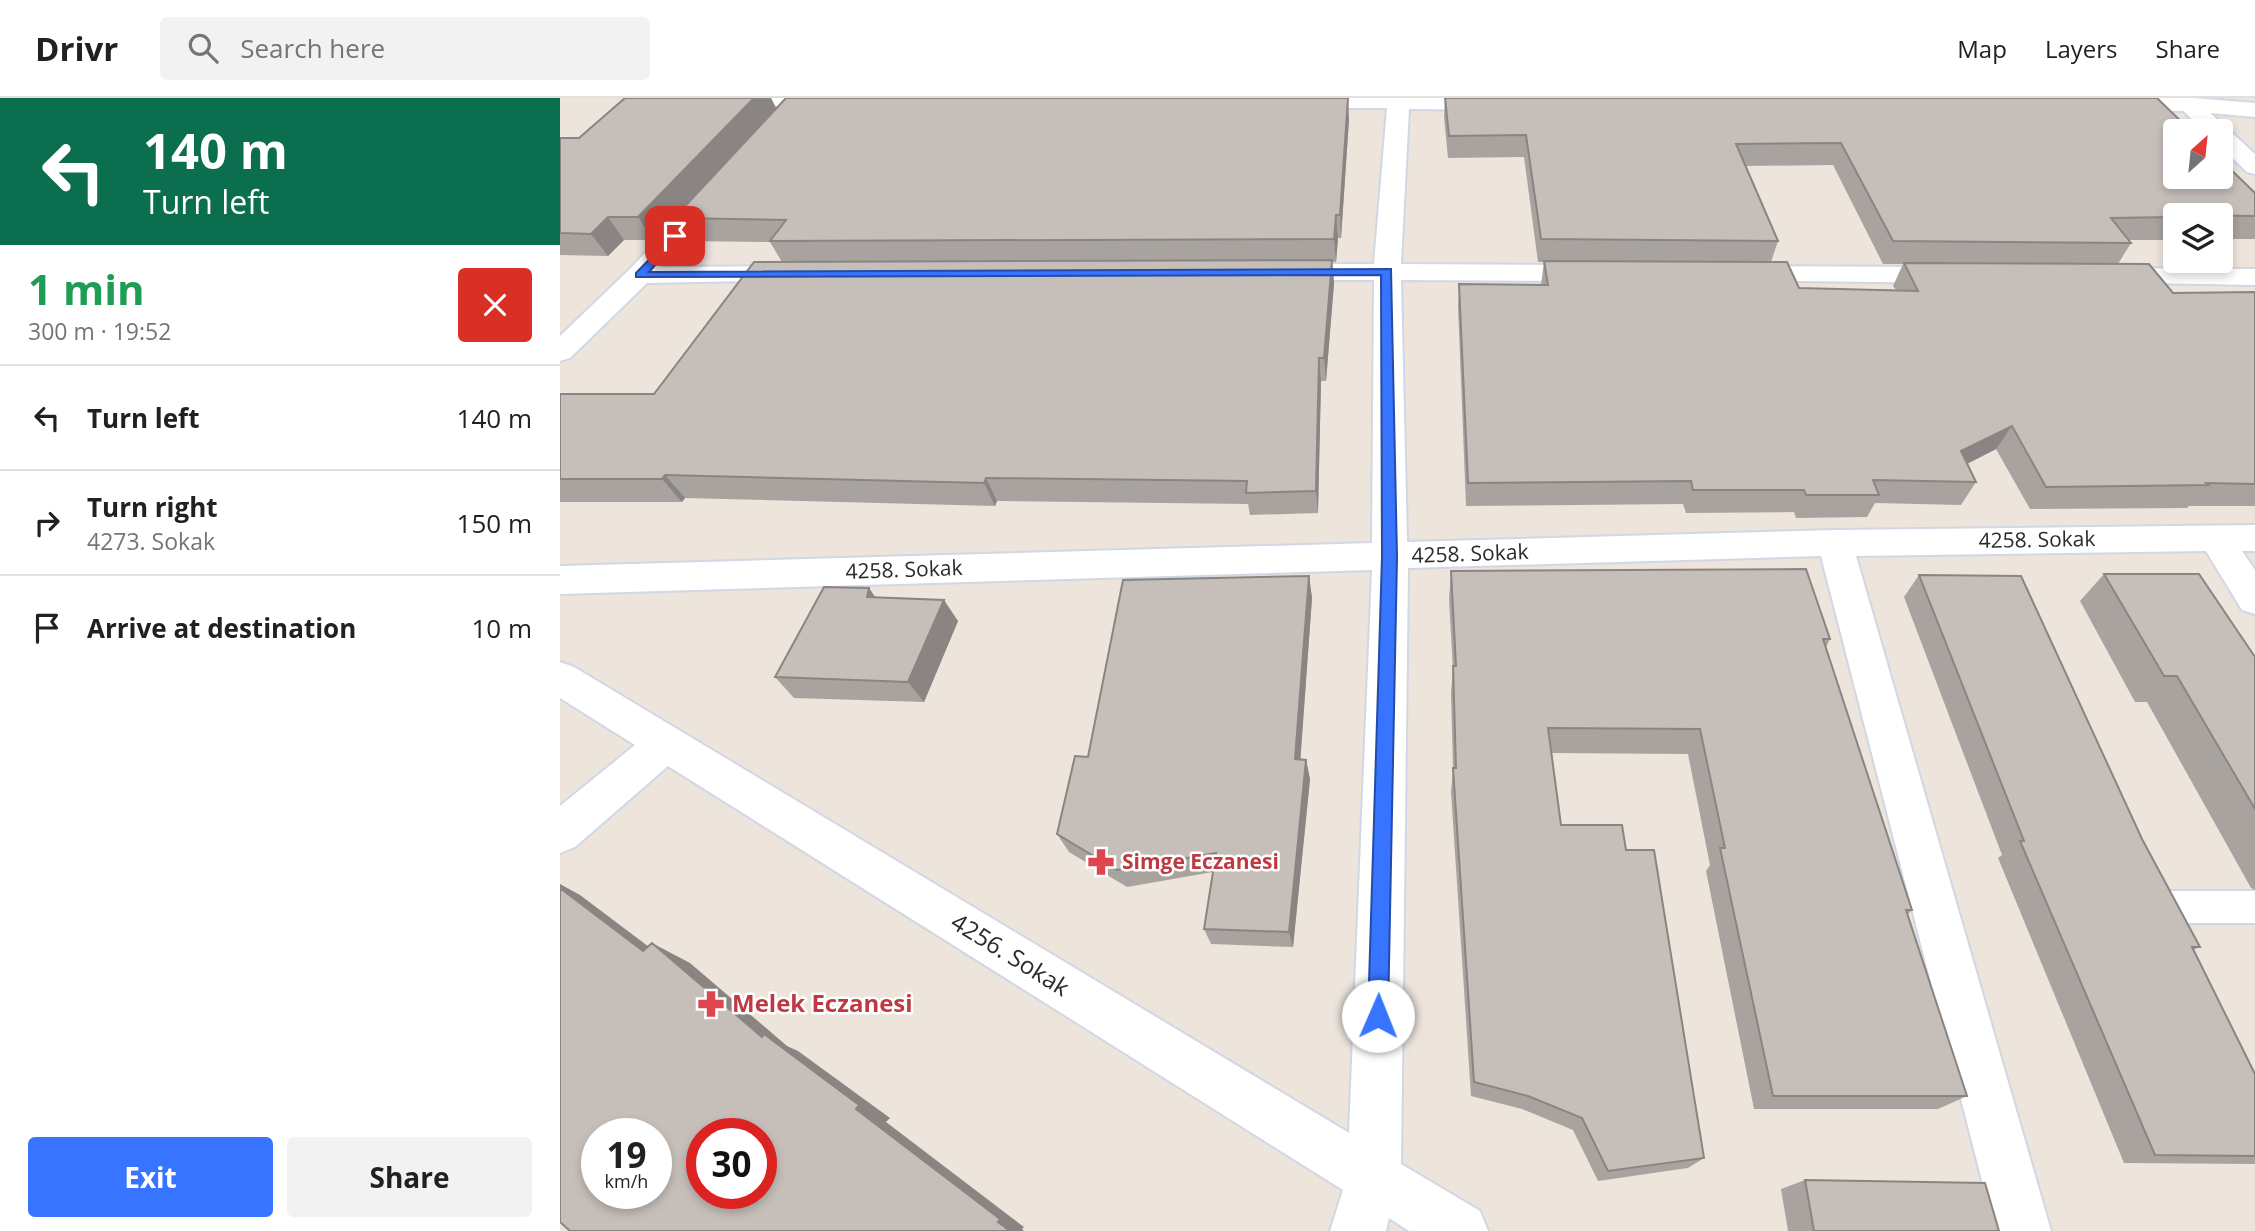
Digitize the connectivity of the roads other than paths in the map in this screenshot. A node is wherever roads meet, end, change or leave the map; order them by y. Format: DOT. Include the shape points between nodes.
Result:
graph roads {
  1 [pos="689,98"];
  2 [pos="799,99"];
  3 [pos="854,100"];
  4 [pos="1399,100"];
  5 [pos="1273,101"];
  6 [pos="2184,101"];
  7 [pos="1520,103"];
  8 [pos="2090,104"];
  9 [pos="2255,110"];
  10 [pos="2204,119"];
  11 [pos="780,120"];
  12 [pos="2233,146"];
  13 [pos="2255,167"];
  14 [pos="733,172"];
  15 [pos="1249,272"];
  16 [pos="1387,272"];
  17 [pos="1621,273"];
  18 [pos="820,274"];
  19 [pos="1718,274"];
  20 [pos="640,275"];
  21 [pos="1979,275"];
  22 [pos="2076,275"];
  23 [pos="2255,276"];
  24 [pos="560,352"];
  25 [pos="2214,537"];
  26 [pos="2255,538"];
  27 [pos="1835,543"];
  28 [pos="1390,557"];
  29 [pos="560,580"];
  30 [pos="2255,600"];
  31 [pos="560,678"];
  32 [pos="666,743"];
  33 [pos="560,833"];
  34 [pos="2168,907"];
  35 [pos="2255,907"];
  36 [pos="1374,1178"];
  37 [pos="1358,1231"];
  38 [pos="1460,1231"];
  39 [pos="2023,1231"];
  1 -- 2 [label="street"];
  2 -- 3 [label="street"];
  2 -- 11 [label="street"];
  4 -- 5 [label="street"];
  4 -- 7 [label="street"];
  4 -- 16 [label="street"];
  6 -- 8 [label="street"];
  6 -- 9 [label="street"];
  6 -- 10 [label="street"];
  12 -- 13 [label="street"];
  14 -- 20 [label="street"];
  15 -- 16 [label="street"];
  16 -- 17 [label="street"];
  16 -- 28 [label="street"];
  18 -- 20 [label="street"];
  19 -- 21 [label="street"];
  20 -- 24 [label="street"];
  22 -- 23 [label="street"];
  25 -- 26 [label="street, 4258. Sokak"];
  25 -- 27 [label="street, 4258. Sokak"];
  25 -- 30 [label="street"];
  27 -- 28 [label="street, 4258. Sokak"];
  27 -- 39 [label="street"];
  28 -- 29 [label="street, 4258. Sokak"];
  28 -- 36 [label="street"];
  31 -- 32 [label="street, 4256. Sokak"];
  32 -- 33 [label="street"];
  32 -- 36 [label="street, 4256. Sokak"];
  34 -- 35 [label="lane"];
  36 -- 37 [label="street"];
  36 -- 38 [label="street, 4256. Sokak"];
}
